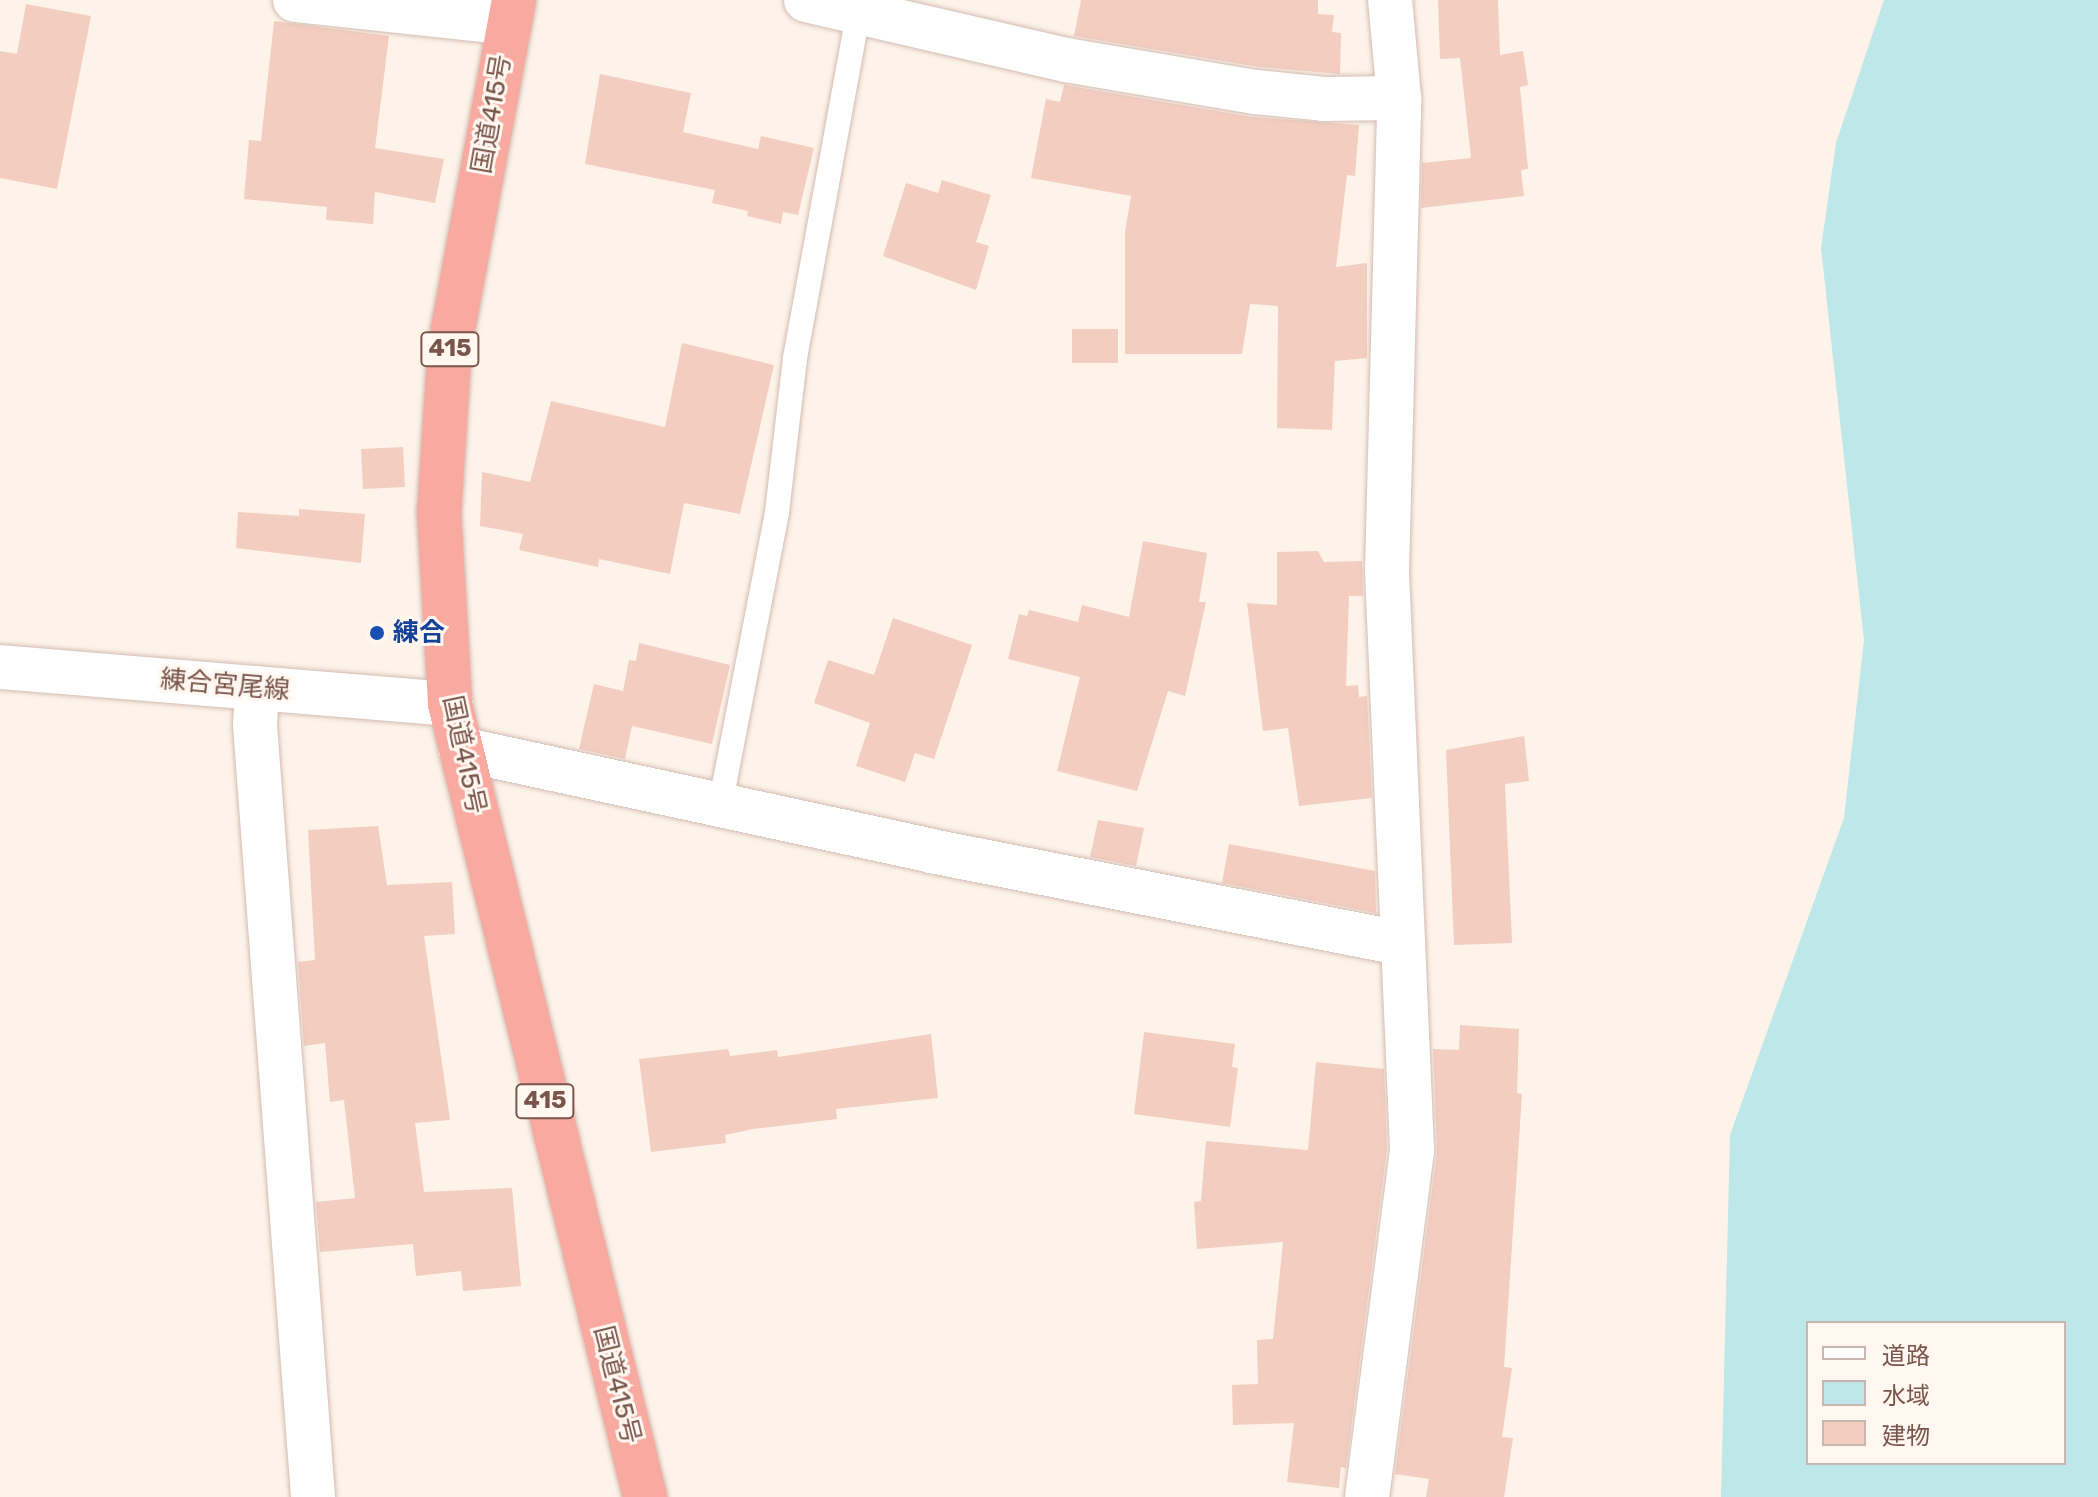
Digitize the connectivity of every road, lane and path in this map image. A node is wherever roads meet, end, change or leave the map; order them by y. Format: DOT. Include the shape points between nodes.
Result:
graph roads {
  1 [pos="295,0"];
  2 [pos="806,0"];
  3 [pos="1390,0"];
  4 [pos="869,11"];
  5 [pos="511,12"];
  6 [pos="1399,98"];
  7 [pos="0,667"];
  8 [pos="257,688"];
  9 [pos="450,704"];
  10 [pos="461,749"];
  11 [pos="720,806"];
  12 [pos="1403,944"];
  13 [pos="313,1497"];
  14 [pos="645,1497"];
  15 [pos="1367,1497"];
  1 -- 5 [label="street"];
  2 -- 4 [label="street"];
  3 -- 6 [label="street"];
  4 -- 6 [label="street" via="1066,60 1256,92"];
  4 -- 11 [label="lane" via="795,358 777,512"];
  5 -- 9 [label="highway, 国道415号 / 415" via="450,344 439,512"];
  6 -- 12 [label="street" via="1387,571"];
  7 -- 8 [label="street, 練合宮尾線"];
  8 -- 9 [label="street, 練合宮尾線"];
  8 -- 13 [label="street" via="257,756"];
  9 -- 10 [label="highway, 国道415号 / 415"];
  10 -- 11 [label="street"];
  10 -- 14 [label="highway, 国道415号 / 415"];
  11 -- 12 [label="street"];
  12 -- 15 [label="street" via="1412,1149"];
}
